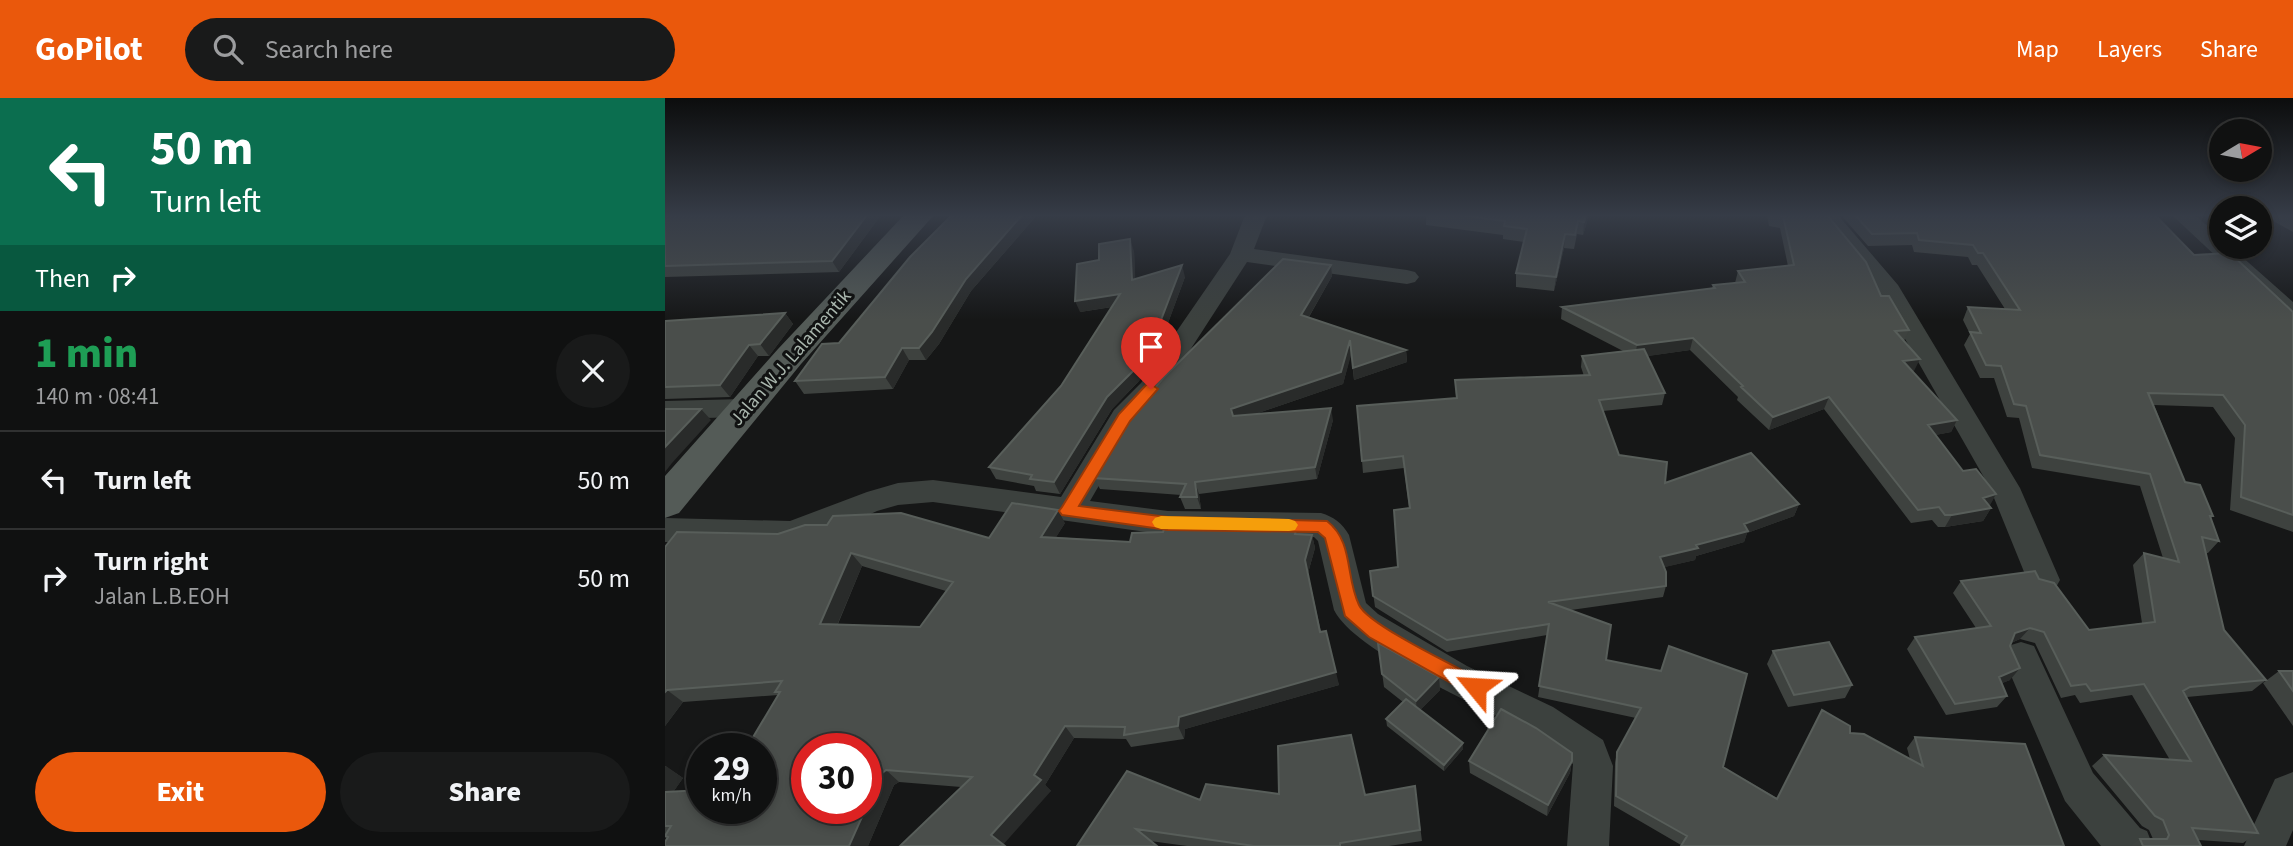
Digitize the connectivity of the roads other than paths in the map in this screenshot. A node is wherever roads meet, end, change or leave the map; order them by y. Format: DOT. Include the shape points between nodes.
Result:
graph roads {
  1 [pos="886,250"];
  2 [pos="1243,250"];
  3 [pos="1856,250"];
  4 [pos="2221,250"];
  5 [pos="1241,254"];
  6 [pos="1407,277"];
  7 [pos="2293,315"];
  8 [pos="744,408"];
  9 [pos="665,410"];
  10 [pos="665,503"];
  11 [pos="1068,511"];
  12 [pos="665,530"];
  13 [pos="2043,580"];
  14 [pos="2021,657"];
  15 [pos="2293,792"];
  16 [pos="1588,846"];
  17 [pos="2132,846"];
  18 [pos="2265,846"];
  1 -- 8 [label="main road, Jalan W.J. Lalamentik"];
  2 -- 5 [label="street"];
  3 -- 13 [label="street" via="1886,285 2004,488"];
  4 -- 7 [label="street"];
  5 -- 6 [label="street"];
  5 -- 11 [label="street" via="1151,389 1124,417"];
  8 -- 9 [label="street"];
  8 -- 10 [label="main road, Jalan W.J. Lalamentik"];
  11 -- 12 [label="street" via="933,491 867,503 790,533"];
  11 -- 16 [label="street" via="1168,523 1321,525 1333,535 1351,610 1366,624 1454,677 1540,719 1589,753 1593,766"];
  14 -- 17 [label="street" via="2079,787 2109,826"];
  15 -- 18 [label="street"];
}
